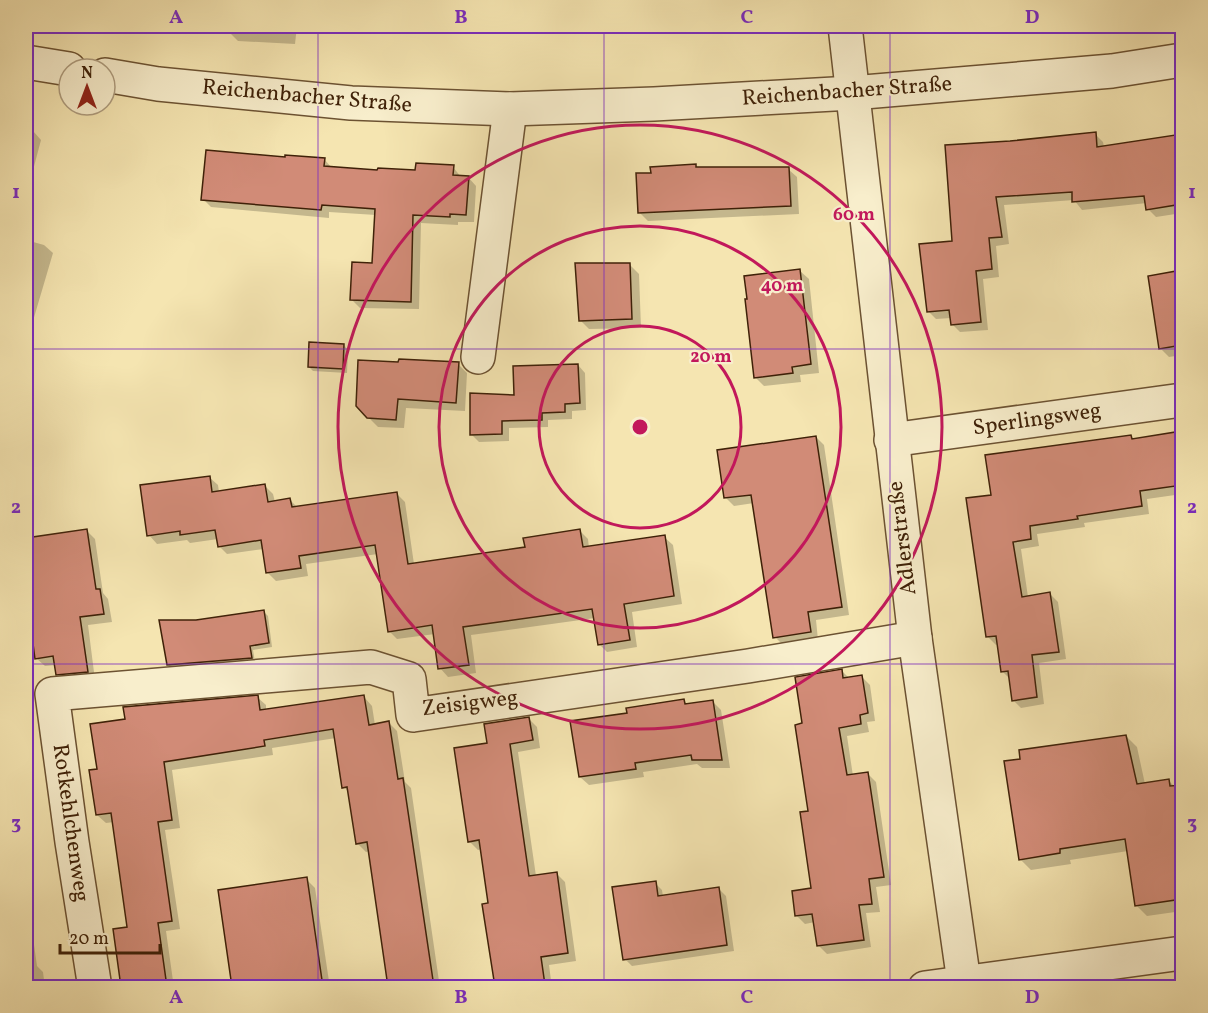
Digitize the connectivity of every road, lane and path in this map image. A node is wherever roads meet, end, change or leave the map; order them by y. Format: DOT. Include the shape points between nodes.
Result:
graph roads {
  1 [pos="845,26"];
  2 [pos="1182,60"];
  3 [pos="26,62"];
  4 [pos="57,67"];
  5 [pos="117,77"];
  6 [pos="852,93"];
  7 [pos="510,109"];
  8 [pos="478,357"];
  9 [pos="1182,400"];
  10 [pos="891,440"];
  11 [pos="915,638"];
  12 [pos="52,694"];
  13 [pos="1182,958"];
  14 [pos="964,982"];
  15 [pos="95,987"];
  16 [pos="925,987"];
  1 -- 6 [label="street, Adlerstraße"];
  2 -- 6 [label="street, Reichenbacher Straße" via="1112,71"];
  3 -- 4 [label="street"];
  5 -- 7 [label="street, Reichenbacher Straße" via="351,103"];
  6 -- 7 [label="street, Reichenbacher Straße"];
  6 -- 10 [label="street, Adlerstraße"];
  7 -- 8 [label="street"];
  9 -- 10 [label="street, Sperlingsweg"];
  10 -- 11 [label="street, Adlerstraße"];
  11 -- 12 [label="street, Zeisigweg" via="414,715 409,679 371,667"];
  11 -- 14 [label="street, Adlerstraße"];
  12 -- 15 [label="street, Rotkehlchenweg"];
  13 -- 14 [label="street"];
  14 -- 16 [label="street"];
}
